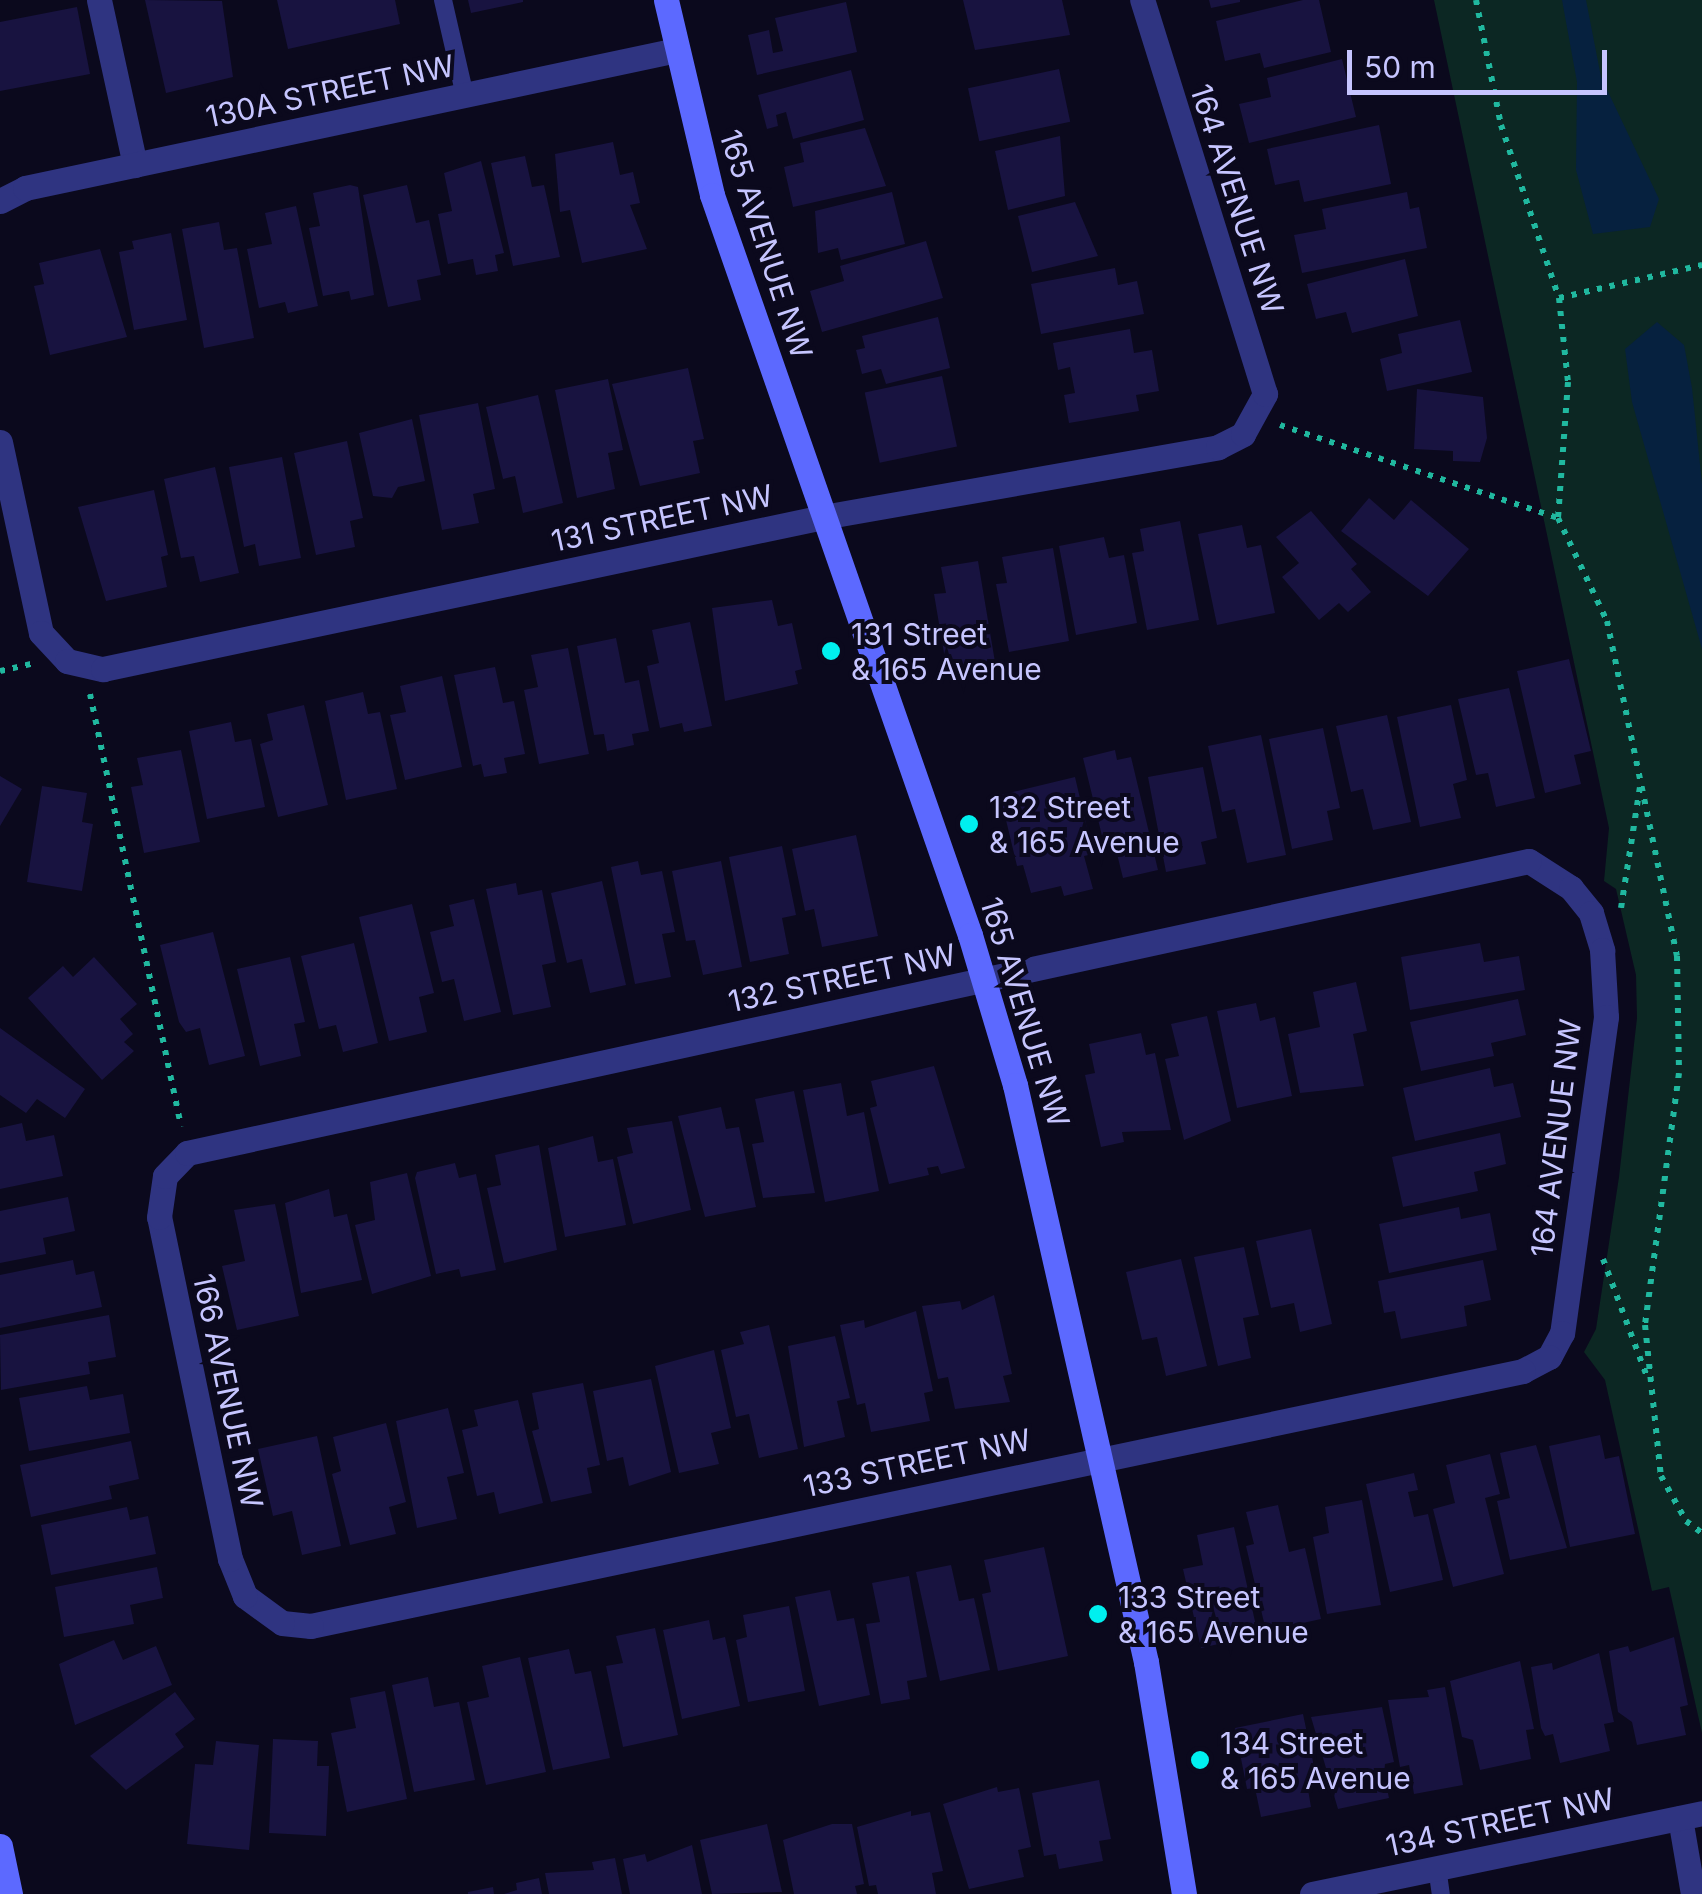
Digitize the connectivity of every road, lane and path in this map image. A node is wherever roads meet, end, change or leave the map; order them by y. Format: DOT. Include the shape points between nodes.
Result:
graph roads {
  1 [pos="99,0"];
  2 [pos="443,0"];
  3 [pos="666,0"];
  4 [pos="1142,0"];
  5 [pos="1476,0"];
  6 [pos="676,50"];
  7 [pos="464,96"];
  8 [pos="135,165"];
  9 [pos="0,201"];
  10 [pos="1702,265"];
  11 [pos="1560,298"];
  12 [pos="1257,418"];
  13 [pos="0,442"];
  14 [pos="823,517"];
  15 [pos="1558,518"];
  16 [pos="79,666"];
  17 [pos="1642,781"];
  18 [pos="1602,949"];
  19 [pos="984,982"];
  20 [pos="179,1159"];
  21 [pos="1580,1213"];
  22 [pos="1562,1333"];
  23 [pos="1648,1380"];
  24 [pos="1100,1457"];
  25 [pos="1702,1533"];
  26 [pos="271,1618"];
  27 [pos="1691,1815"];
  28 [pos="0,1846"];
  29 [pos="1437,1867"];
  30 [pos="10,1894"];
  31 [pos="1184,1894"];
  32 [pos="1312,1894"];
  33 [pos="1442,1894"];
  34 [pos="1693,1894"];
  1 -- 8 [label="street"];
  2 -- 7 [label="lane"];
  3 -- 6 [label="street, 165 AVENUE NW"];
  4 -- 12 [label="street, 164 AVENUE NW" via="1185,154 1258,368 1264,394"];
  5 -- 11 [label="path" via="1501,125"];
  6 -- 7 [label="street, 130A STREET NW"];
  6 -- 14 [label="street, 165 AVENUE NW" via="712,195"];
  7 -- 8 [label="street, 130A STREET NW"];
  8 -- 9 [label="street, 130A STREET NW" via="25,188"];
  10 -- 11 [label="path"];
  11 -- 15 [label="path" via="1568,382"];
  12 -- 14 [label="street, 131 STREET NW" via="1243,434 1195,454"];
  12 -- 15 [label="path"];
  13 -- 16 [label="street" via="37,623 52,649"];
  14 -- 16 [label="street, 131 STREET NW" via="121,667"];
  14 -- 19 [label="street, 165 AVENUE NW"];
  15 -- 17 [label="path" via="1608,621"];
  16 -- 20 [label="path"];
  17 -- 18 [label="path" via="1619,922"];
  17 -- 23 [label="path" via="1677,956 1680,1019 1675,1112 1646,1291"];
  18 -- 19 [label="street, 132 STREET NW" via="1591,913 1571,888 1529,862"];
  18 -- 21 [label="street, 164 AVENUE NW" via="1604,1043"];
  19 -- 20 [label="street, 132 STREET NW"];
  19 -- 24 [label="street, 165 AVENUE NW" via="1033,1156"];
  20 -- 26 [label="street, 166 AVENUE NW" via="161,1188 159,1217 230,1560 245,1596"];
  21 -- 22 [label="street, 164 AVENUE NW"];
  21 -- 23 [label="path"];
  22 -- 24 [label="street, 133 STREET NW" via="1548,1357 1495,1381"];
  23 -- 25 [label="path" via="1661,1476 1686,1520"];
  24 -- 26 [label="street, 133 STREET NW" via="311,1626"];
  24 -- 31 [label="street, 165 AVENUE NW" via="1154,1702"];
  27 -- 29 [label="street, 134 STREET NW"];
  27 -- 34 [label="street"];
  28 -- 30 [label="street"];
  29 -- 32 [label="street, 134 STREET NW"];
  29 -- 33 [label="lane"];
}
